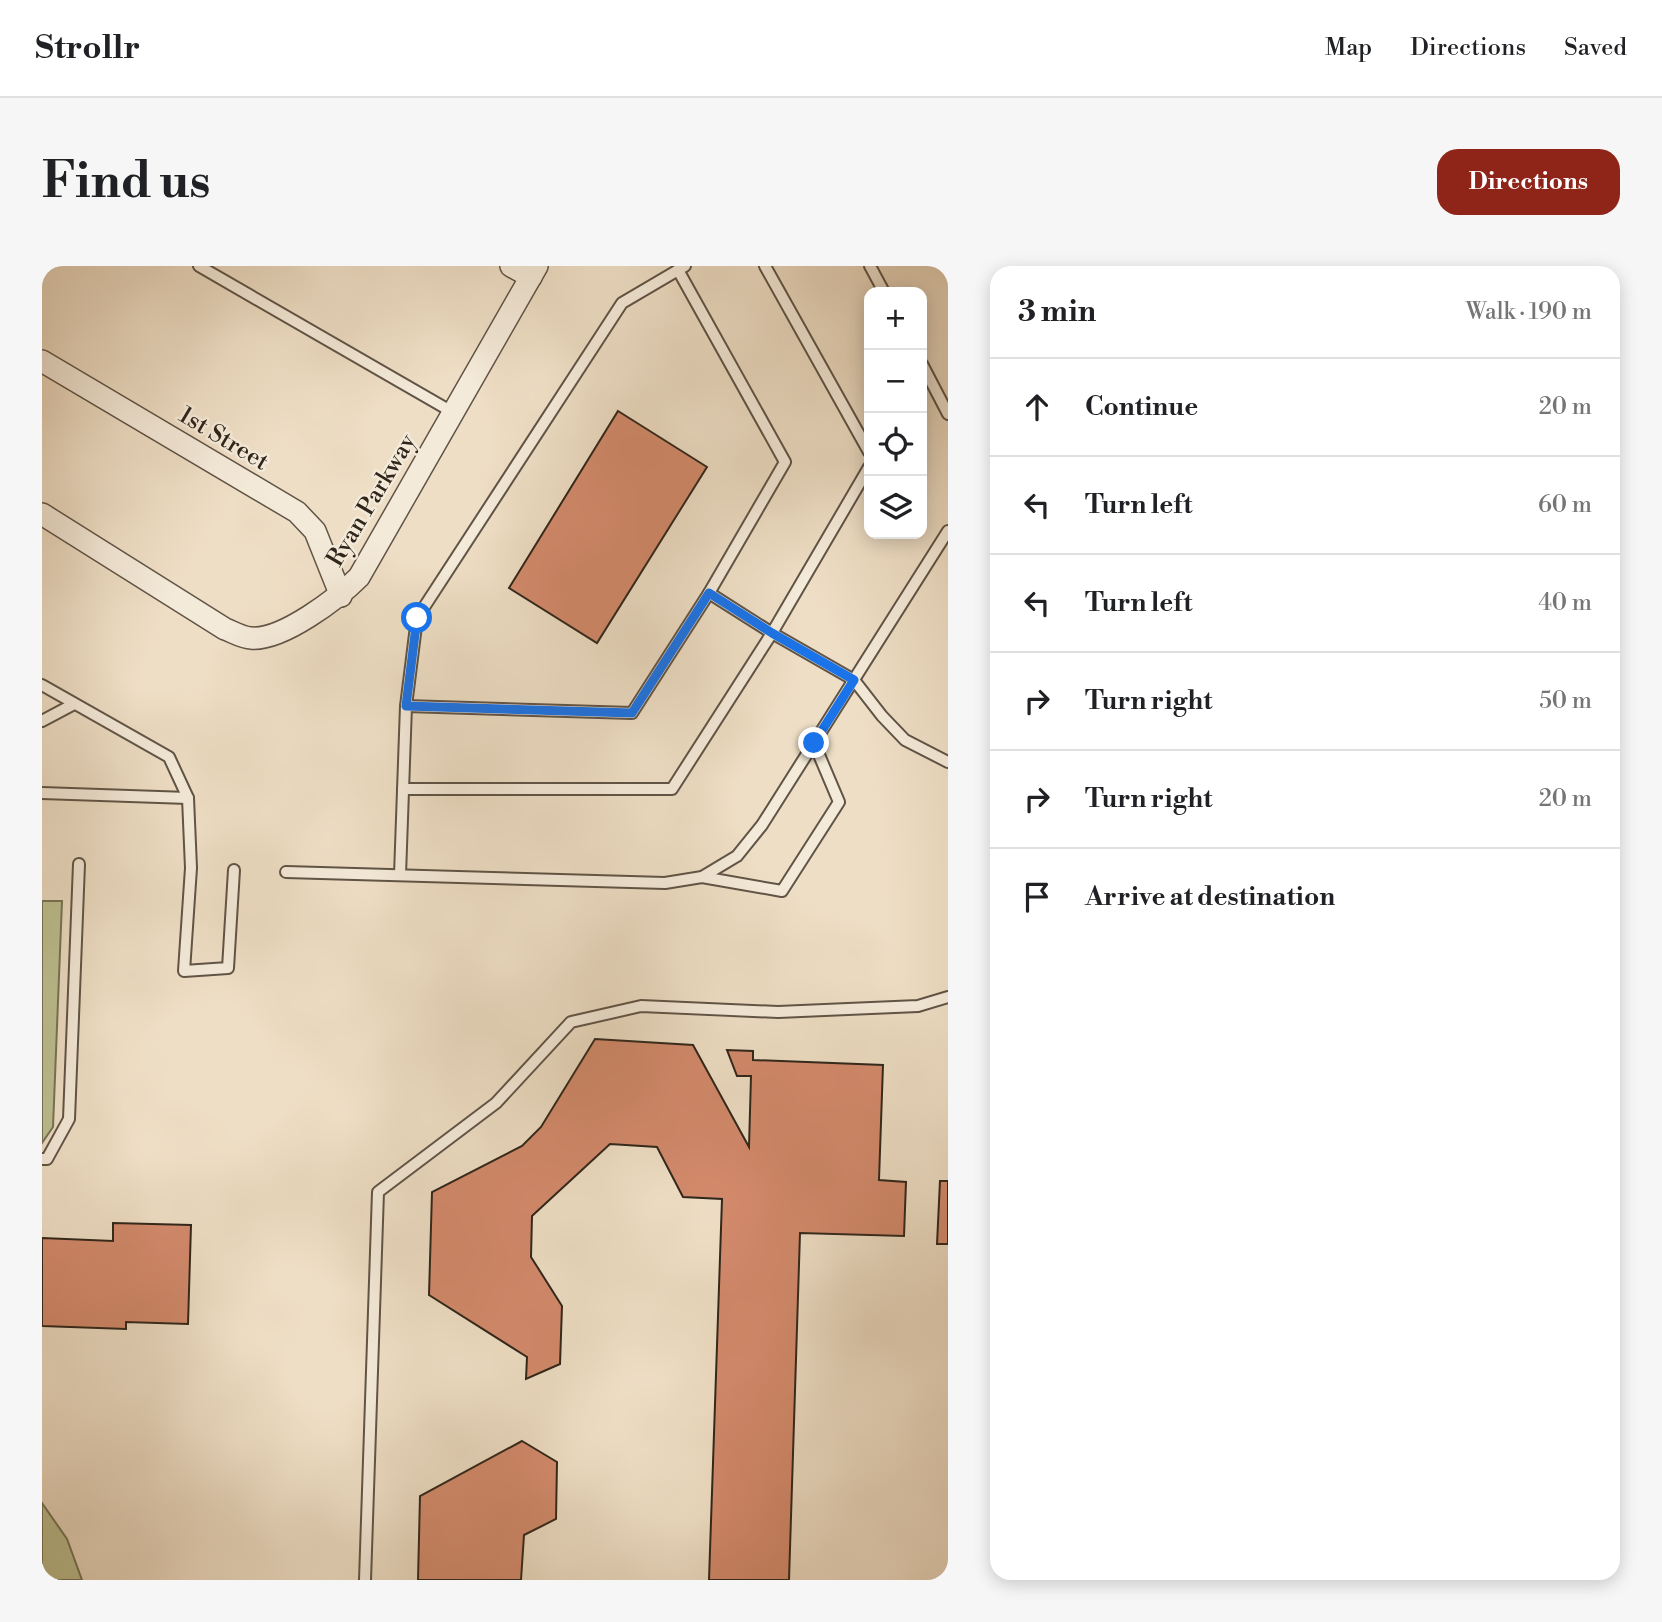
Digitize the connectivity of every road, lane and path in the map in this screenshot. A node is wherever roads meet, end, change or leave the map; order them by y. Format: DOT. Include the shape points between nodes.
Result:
graph roads {
  1 [pos="199,266"];
  2 [pos="511,266"];
  3 [pos="765,266"];
  4 [pos="870,266"];
  5 [pos="681,268"];
  6 [pos="534,272"];
  7 [pos="881,287"];
  8 [pos="42,361"];
  9 [pos="927,374"];
  10 [pos="454,413"];
  11 [pos="948,414"];
  12 [pos="864,443"];
  13 [pos="864,476"];
  14 [pos="42,514"];
  15 [pos="948,531"];
  16 [pos="709,593"];
  17 [pos="341,596"];
  18 [pos="772,633"];
  19 [pos="854,680"];
  20 [pos="42,685"];
  21 [pos="74,704"];
  22 [pos="406,706"];
  23 [pos="42,721"];
  24 [pos="814,743"];
  25 [pos="948,762"];
  26 [pos="403,789"];
  27 [pos="42,793"];
  28 [pos="188,798"];
  29 [pos="79,864"];
  30 [pos="234,870"];
  31 [pos="286,872"];
  32 [pos="400,875"];
  33 [pos="702,877"];
  34 [pos="948,997"];
  35 [pos="42,1159"];
  36 [pos="365,1580"];
  1 -- 10 [label="lane"];
  2 -- 6 [label="street"];
  3 -- 12 [label="lane"];
  4 -- 7 [label="lane"];
  5 -- 16 [label="lane" via="785,462"];
  5 -- 22 [label="lane" via="622,303 417,618"];
  6 -- 10 [label="street, Ryan Parkway"];
  8 -- 17 [label="street, 1st Street" via="297,512 315,531"];
  9 -- 11 [label="lane"];
  10 -- 17 [label="street, Ryan Parkway" via="359,577"];
  13 -- 18 [label="lane"];
  14 -- 17 [label="street, Ryan Parkway" via="225,629 251,638 281,633"];
  15 -- 19 [label="lane"];
  16 -- 18 [label="lane"];
  16 -- 22 [label="lane" via="632,713"];
  18 -- 19 [label="lane"];
  18 -- 26 [label="lane" via="673,789"];
  19 -- 24 [label="lane"];
  19 -- 25 [label="lane" via="905,740"];
  20 -- 21 [label="lane"];
  21 -- 23 [label="lane"];
  21 -- 28 [label="lane" via="169,757"];
  22 -- 26 [label="lane"];
  24 -- 33 [label="lane" via="737,856"];
  24 -- 33 [label="lane" via="839,802 782,891"];
  26 -- 32 [label="lane"];
  27 -- 28 [label="lane"];
  28 -- 30 [label="lane" via="191,868 184,971 228,968"];
  29 -- 35 [label="lane" via="69,1119 47,1159"];
  31 -- 32 [label="lane"];
  32 -- 33 [label="lane" via="665,883"];
  34 -- 36 [label="lane" via="918,1006 778,1012 641,1006 570,1023 496,1103 378,1192"];
}
